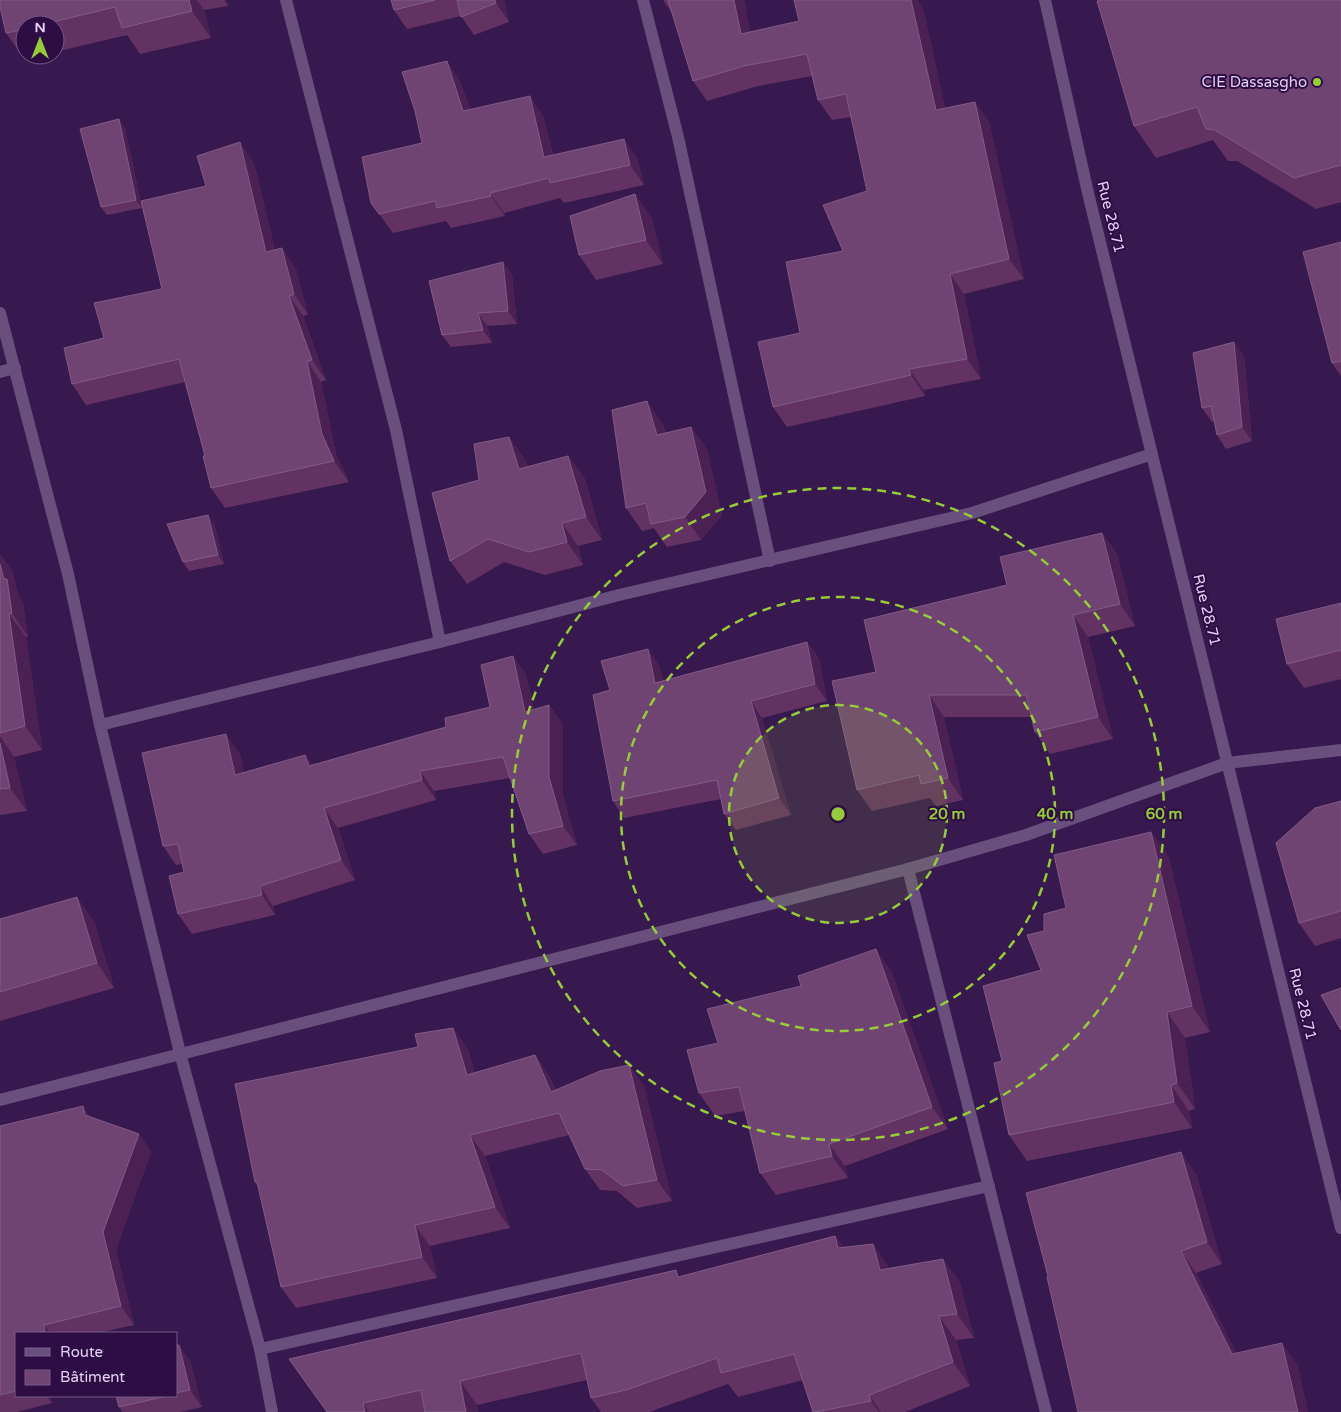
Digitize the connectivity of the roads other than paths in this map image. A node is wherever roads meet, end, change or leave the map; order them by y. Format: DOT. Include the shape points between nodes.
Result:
graph roads {
  1 [pos="286,0"];
  2 [pos="642,0"];
  3 [pos="1045,0"];
  4 [pos="0,313"];
  5 [pos="14,368"];
  6 [pos="0,372"];
  7 [pos="1152,454"];
  8 [pos="770,561"];
  9 [pos="440,642"];
  10 [pos="100,725"];
  11 [pos="1341,750"];
  12 [pos="1227,763"];
  13 [pos="908,869"];
  14 [pos="180,1053"];
  15 [pos="0,1100"];
  16 [pos="989,1186"];
  17 [pos="1341,1228"];
  18 [pos="260,1349"];
  19 [pos="272,1412"];
  20 [pos="1046,1412"];
  1 -- 9 [label="street" via="396,430"];
  2 -- 8 [label="street" via="678,137"];
  3 -- 7 [label="street, Rue 28.71"];
  4 -- 5 [label="street"];
  5 -- 6 [label="street"];
  5 -- 10 [label="street" via="68,574"];
  7 -- 8 [label="street" via="972,513"];
  7 -- 12 [label="street, Rue 28.71"];
  8 -- 9 [label="street" via="619,595"];
  9 -- 10 [label="street"];
  10 -- 14 [label="street"];
  11 -- 12 [label="street"];
  12 -- 13 [label="street" via="1026,835"];
  12 -- 17 [label="street, Rue 28.71"];
  13 -- 14 [label="street"];
  13 -- 16 [label="street"];
  14 -- 15 [label="street"];
  14 -- 18 [label="street"];
  16 -- 18 [label="street"];
  16 -- 20 [label="street"];
  18 -- 19 [label="street"];
}
